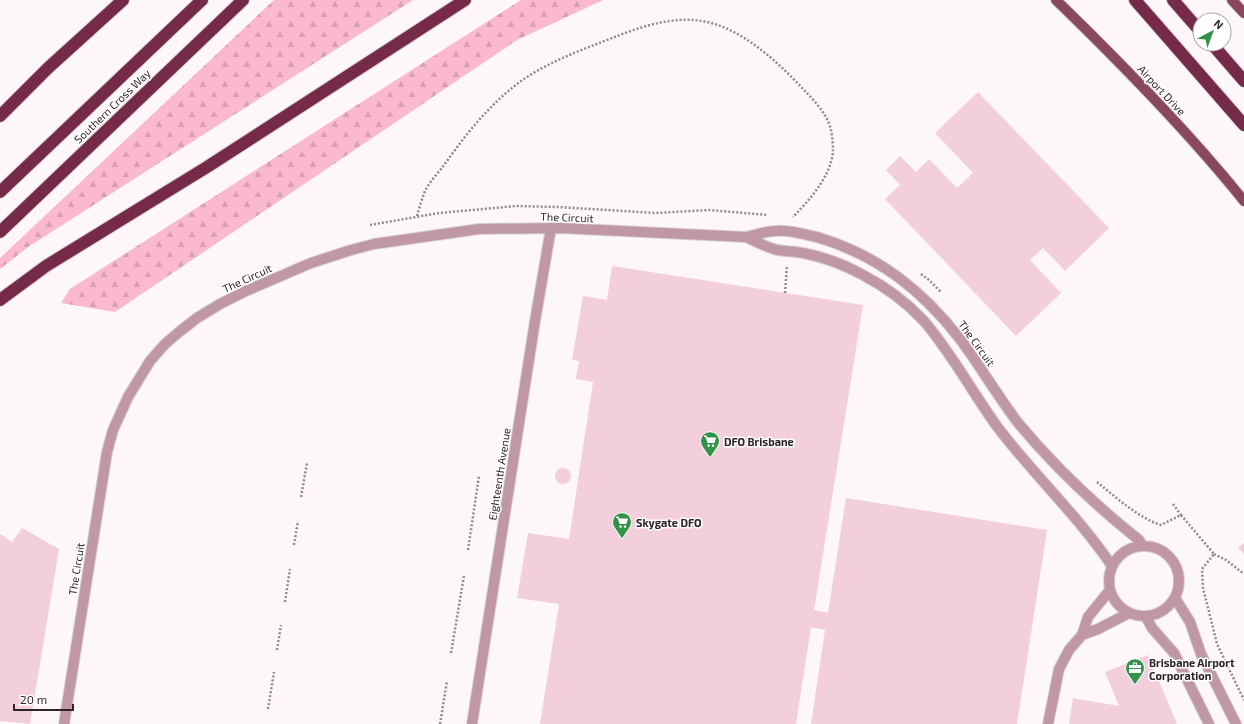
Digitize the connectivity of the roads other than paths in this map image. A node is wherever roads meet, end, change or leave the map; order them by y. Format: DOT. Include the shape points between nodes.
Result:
graph roads {
  1 [pos="123,0"];
  2 [pos="202,0"];
  3 [pos="243,0"];
  4 [pos="465,0"];
  5 [pos="1056,0"];
  6 [pos="1135,0"];
  7 [pos="1173,0"];
  8 [pos="1232,0"];
  9 [pos="1244,13"];
  10 [pos="1192,22"];
  11 [pos="1219,52"];
  12 [pos="1244,81"];
  13 [pos="0,116"];
  14 [pos="1244,125"];
  15 [pos="0,192"];
  16 [pos="1244,202"];
  17 [pos="551,228"];
  18 [pos="0,232"];
  19 [pos="746,237"];
  20 [pos="0,300"];
  21 [pos="1143,546"];
  22 [pos="1112,566"];
  23 [pos="1110,590"];
  24 [pos="1175,598"];
  25 [pos="1129,613"];
  26 [pos="1146,617"];
  27 [pos="1082,635"];
  28 [pos="64,724"];
  29 [pos="472,724"];
  30 [pos="1048,724"];
  31 [pos="1209,724"];
  32 [pos="1236,724"];
  1 -- 13 [label="highway"];
  2 -- 15 [label="highway, Southern Cross Way"];
  3 -- 18 [label="highway, Southern Cross Way"];
  4 -- 20 [label="highway" via="46,266"];
  5 -- 16 [label="main road, Airport Drive" via="1159,104"];
  6 -- 14 [label="highway"];
  7 -- 10 [label="highway"];
  8 -- 9 [label="main road"];
  11 -- 12 [label="highway"];
  17 -- 19 [label="street, The Circuit"];
  17 -- 28 [label="street, The Circuit" via="478,228 351,250 311,263 246,290 197,318 165,344 150,361 128,397 113,430 107,452"];
  17 -- 29 [label="street, Eighteenth Avenue"];
  19 -- 21 [label="street, The Circuit" via="776,230 806,234 858,252 890,270 932,306 948,324 1036,444 1084,493"];
  19 -- 22 [label="street, The Circuit" via="774,249 803,253 846,267 879,285 910,308 941,343 999,429 1083,526"];
  21 -- 22 [label="street" via="1125,552"];
  21 -- 24 [label="street" via="1164,553 1177,568 1179,588"];
  22 -- 23 [label="street"];
  23 -- 25 [label="street" via="1120,607"];
  23 -- 27 [label="street" via="1088,618"];
  24 -- 26 [label="street" via="1158,614"];
  24 -- 32 [label="street" via="1190,622 1201,654"];
  25 -- 26 [label="street"];
  25 -- 27 [label="street"];
  26 -- 31 [label="street" via="1174,654"];
  27 -- 30 [label="street" via="1069,650 1059,669"];
}
